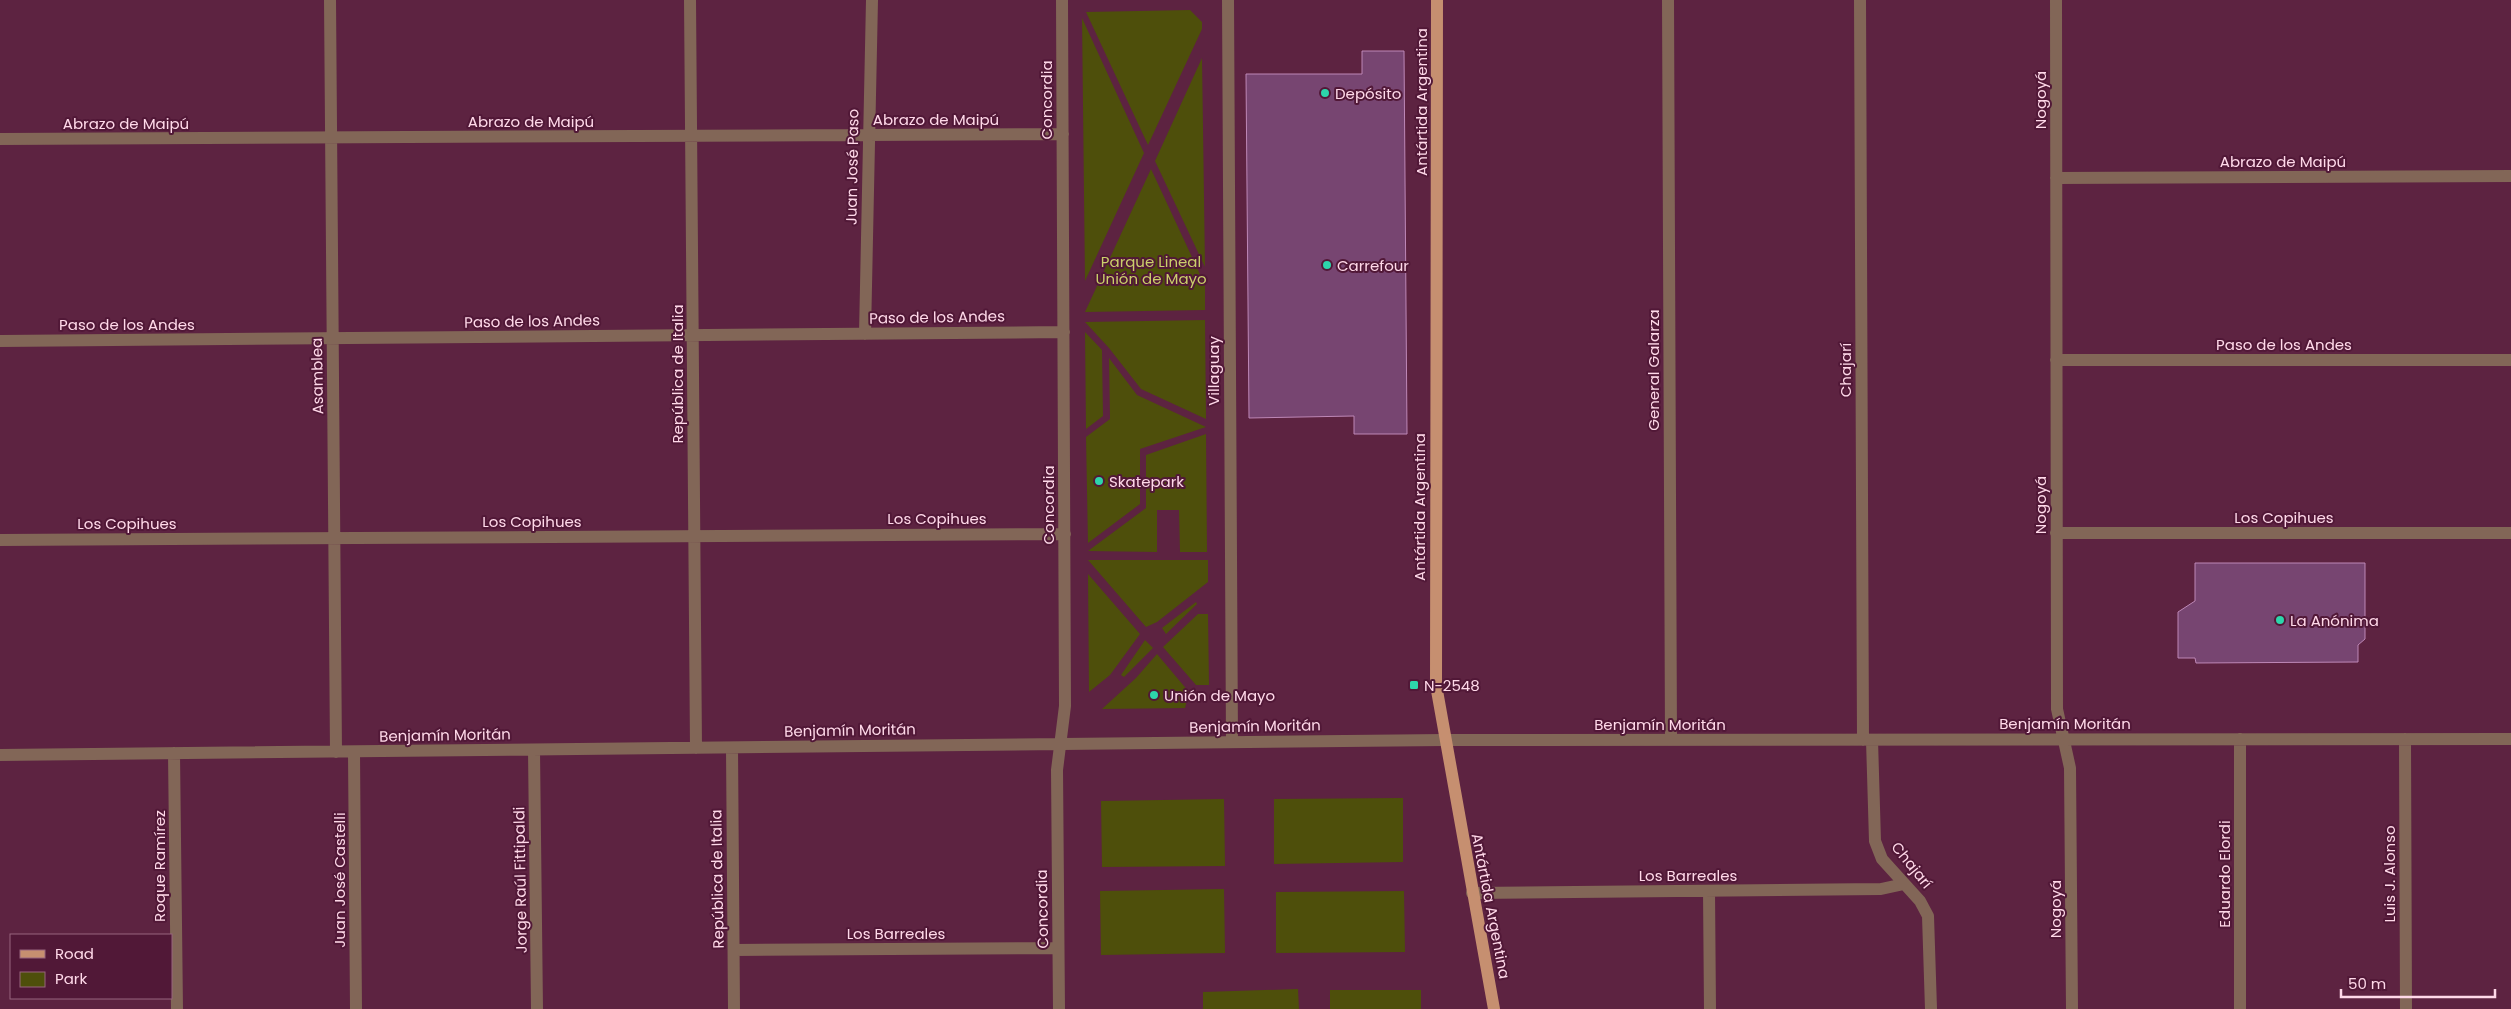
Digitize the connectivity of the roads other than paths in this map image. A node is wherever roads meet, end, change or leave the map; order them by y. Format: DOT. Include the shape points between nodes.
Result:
graph roads {
  1 [pos="330,0"];
  2 [pos="690,0"];
  3 [pos="872,0"];
  4 [pos="1062,0"];
  5 [pos="1228,0"];
  6 [pos="1437,0"];
  7 [pos="1668,0"];
  8 [pos="1860,0"];
  9 [pos="2056,0"];
  10 [pos="1063,134"];
  11 [pos="869,135"];
  12 [pos="691,136"];
  13 [pos="331,138"];
  14 [pos="0,139"];
  15 [pos="2511,176"];
  16 [pos="2056,178"];
  17 [pos="1064,332"];
  18 [pos="865,334"];
  19 [pos="693,335"];
  20 [pos="332,339"];
  21 [pos="0,341"];
  22 [pos="2056,360"];
  23 [pos="2511,360"];
  24 [pos="2056,533"];
  25 [pos="2511,533"];
  26 [pos="1065,534"];
  27 [pos="694,536"];
  28 [pos="334,539"];
  29 [pos="0,540"];
  30 [pos="2240,739"];
  31 [pos="2405,739"];
  32 [pos="2511,739"];
  33 [pos="1444,740"];
  34 [pos="1671,740"];
  35 [pos="1867,740"];
  36 [pos="2064,740"];
  37 [pos="1232,742"];
  38 [pos="1061,744"];
  39 [pos="696,748"];
  40 [pos="732,748"];
  41 [pos="534,750"];
  42 [pos="336,752"];
  43 [pos="354,752"];
  44 [pos="174,753"];
  45 [pos="0,755"];
  46 [pos="1904,884"];
  47 [pos="1709,891"];
  48 [pos="1472,893"];
  49 [pos="1058,948"];
  50 [pos="734,950"];
  51 [pos="176,1009"];
  52 [pos="356,1009"];
  53 [pos="537,1009"];
  54 [pos="734,1009"];
  55 [pos="1059,1009"];
  56 [pos="1494,1009"];
  57 [pos="1710,1009"];
  58 [pos="1931,1009"];
  59 [pos="2072,1009"];
  60 [pos="2240,1009"];
  61 [pos="2406,1009"];
  1 -- 13 [label="street, Asamblea"];
  2 -- 12 [label="street, República de Italia"];
  3 -- 11 [label="street, Juan José Paso"];
  4 -- 10 [label="street, Concordia"];
  5 -- 37 [label="street, Villaguay"];
  6 -- 33 [label="main road, Antártida Argentina" via="1435,664"];
  7 -- 34 [label="street, General Galarza"];
  8 -- 35 [label="street, Chajarí"];
  9 -- 16 [label="street, Nogoyá"];
  10 -- 11 [label="street, Abrazo de Maipú"];
  10 -- 17 [label="street, Concordia"];
  11 -- 12 [label="street, Abrazo de Maipú"];
  11 -- 18 [label="street, Juan José Paso"];
  12 -- 13 [label="street, Abrazo de Maipú"];
  12 -- 19 [label="street, República de Italia"];
  13 -- 14 [label="street, Abrazo de Maipú"];
  13 -- 20 [label="street, Asamblea"];
  15 -- 16 [label="street, Abrazo de Maipú"];
  16 -- 22 [label="street, Nogoyá"];
  17 -- 18 [label="street, Paso de los Andes"];
  17 -- 26 [label="street, Concordia"];
  18 -- 19 [label="street, Paso de los Andes"];
  19 -- 20 [label="street, Paso de los Andes"];
  19 -- 27 [label="street, República de Italia"];
  20 -- 21 [label="street, Paso de los Andes"];
  20 -- 28 [label="street, Asamblea"];
  22 -- 23 [label="street, Paso de los Andes"];
  22 -- 24 [label="street, Nogoyá"];
  24 -- 25 [label="street, Los Copihues"];
  24 -- 36 [label="street, Nogoyá" via="2057,709"];
  26 -- 27 [label="street, Los Copihues"];
  26 -- 38 [label="street, Concordia" via="1065,711"];
  27 -- 28 [label="street, Los Copihues"];
  27 -- 39 [label="street, República de Italia"];
  28 -- 29 [label="street, Los Copihues"];
  28 -- 42 [label="street, Asamblea"];
  30 -- 31 [label="street, Benjamín Moritán"];
  30 -- 36 [label="street, Benjamín Moritán"];
  30 -- 60 [label="street, Eduardo Elordi"];
  31 -- 32 [label="street, Benjamín Moritán"];
  31 -- 61 [label="street, Luis J. Alonso"];
  33 -- 34 [label="street, Benjamín Moritán"];
  33 -- 37 [label="street, Benjamín Moritán"];
  33 -- 48 [label="main road, Antártida Argentina"];
  34 -- 35 [label="street, Benjamín Moritán"];
  35 -- 36 [label="street, Benjamín Moritán"];
  35 -- 46 [label="street, Chajarí" via="1875,841 1882,859"];
  36 -- 59 [label="street, Nogoyá" via="2070,768"];
  37 -- 38 [label="street, Benjamín Moritán"];
  38 -- 40 [label="street, Benjamín Moritán"];
  38 -- 49 [label="street, Concordia" via="1056,779"];
  39 -- 40 [label="street, Benjamín Moritán"];
  39 -- 41 [label="street, Benjamín Moritán"];
  40 -- 50 [label="street, República de Italia"];
  41 -- 43 [label="street, Benjamín Moritán"];
  41 -- 53 [label="street, Jorge Raúl Fittipaldi"];
  42 -- 43 [label="street, Benjamín Moritán"];
  42 -- 44 [label="street, Benjamín Moritán"];
  43 -- 52 [label="street, Juan José Castelli"];
  44 -- 45 [label="street, Benjamín Moritán"];
  44 -- 51 [label="street, Roque Ramírez"];
  46 -- 47 [label="street, Los Barreales" via="1881,889"];
  46 -- 58 [label="street, Chajarí" via="1920,901 1928,916"];
  47 -- 48 [label="street, Los Barreales"];
  47 -- 57 [label="street"];
  48 -- 56 [label="main road, Antártida Argentina"];
  49 -- 50 [label="street, Los Barreales"];
  49 -- 55 [label="street, Concordia"];
  50 -- 54 [label="street, República de Italia"];
}
